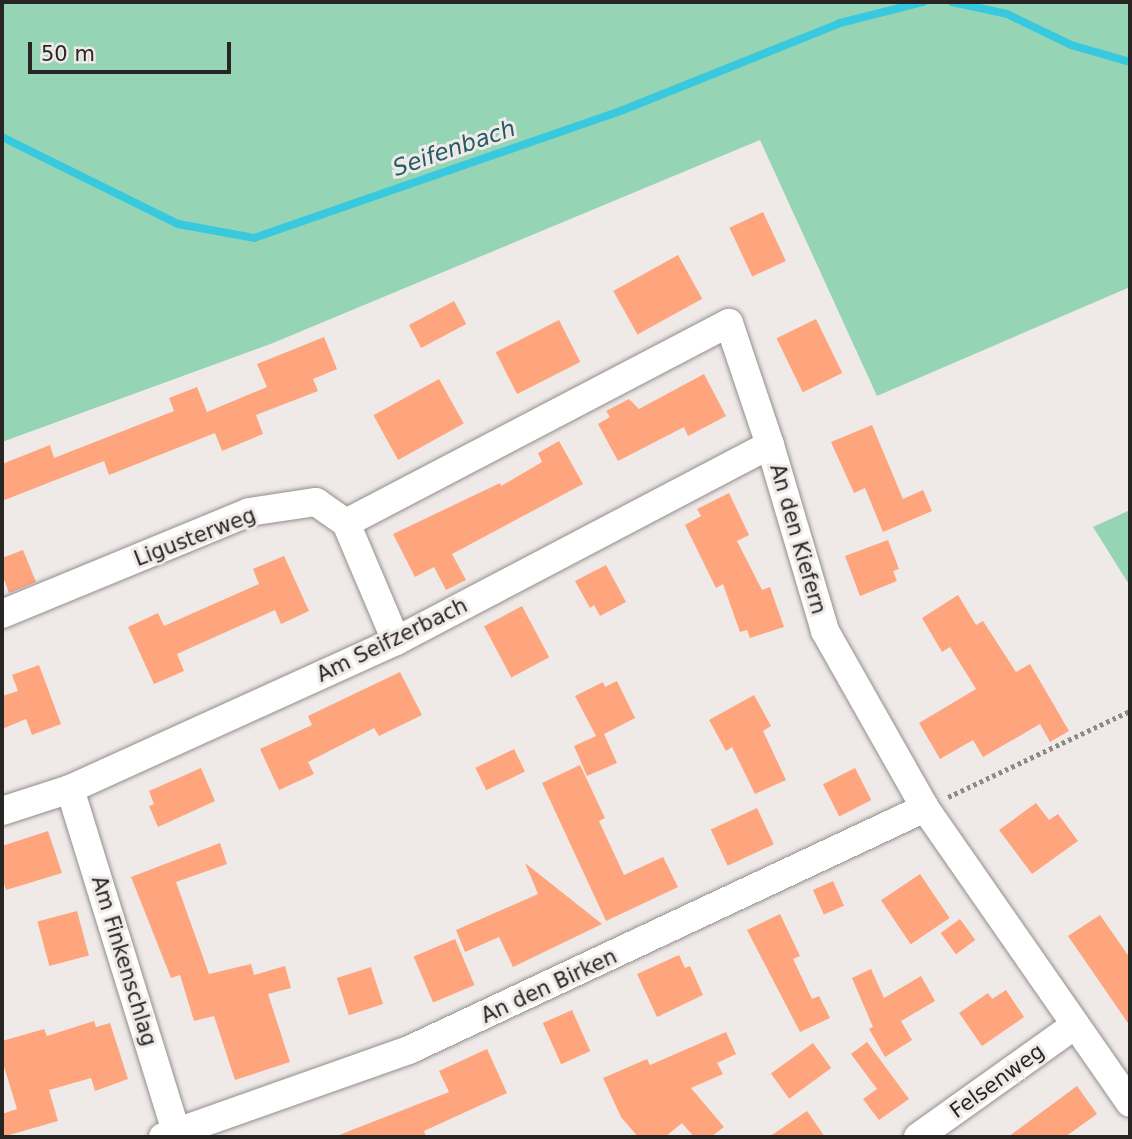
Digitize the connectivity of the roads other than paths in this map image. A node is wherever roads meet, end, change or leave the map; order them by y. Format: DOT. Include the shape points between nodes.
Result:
graph roads {
  1 [pos="770,445"];
  2 [pos="346,523"];
  3 [pos="2,614"];
  4 [pos="396,641"];
  5 [pos="70,789"];
  6 [pos="925,808"];
  7 [pos="2,811"];
  8 [pos="1075,1025"];
  9 [pos="1130,1103"];
  10 [pos="170,1135"];
  11 [pos="918,1137"];
  1 -- 2 [label="street, An den Kiefern" via="729,323"];
  1 -- 4 [label="street, Am Seifzerbach"];
  1 -- 6 [label="street, An den Kiefern" via="825,631"];
  2 -- 3 [label="street, Ligusterweg" via="316,502 249,512"];
  2 -- 4 [label="street"];
  4 -- 5 [label="street, Am Seifzerbach"];
  5 -- 7 [label="street, Am Seifzerbach"];
  5 -- 10 [label="street, Am Finkenschlag"];
  6 -- 8 [label="street, An den Kiefern"];
  6 -- 10 [label="street, An den Birken" via="409,1050"];
  8 -- 9 [label="street, An den Kiefern"];
  8 -- 11 [label="street, Felsenweg"];
}
